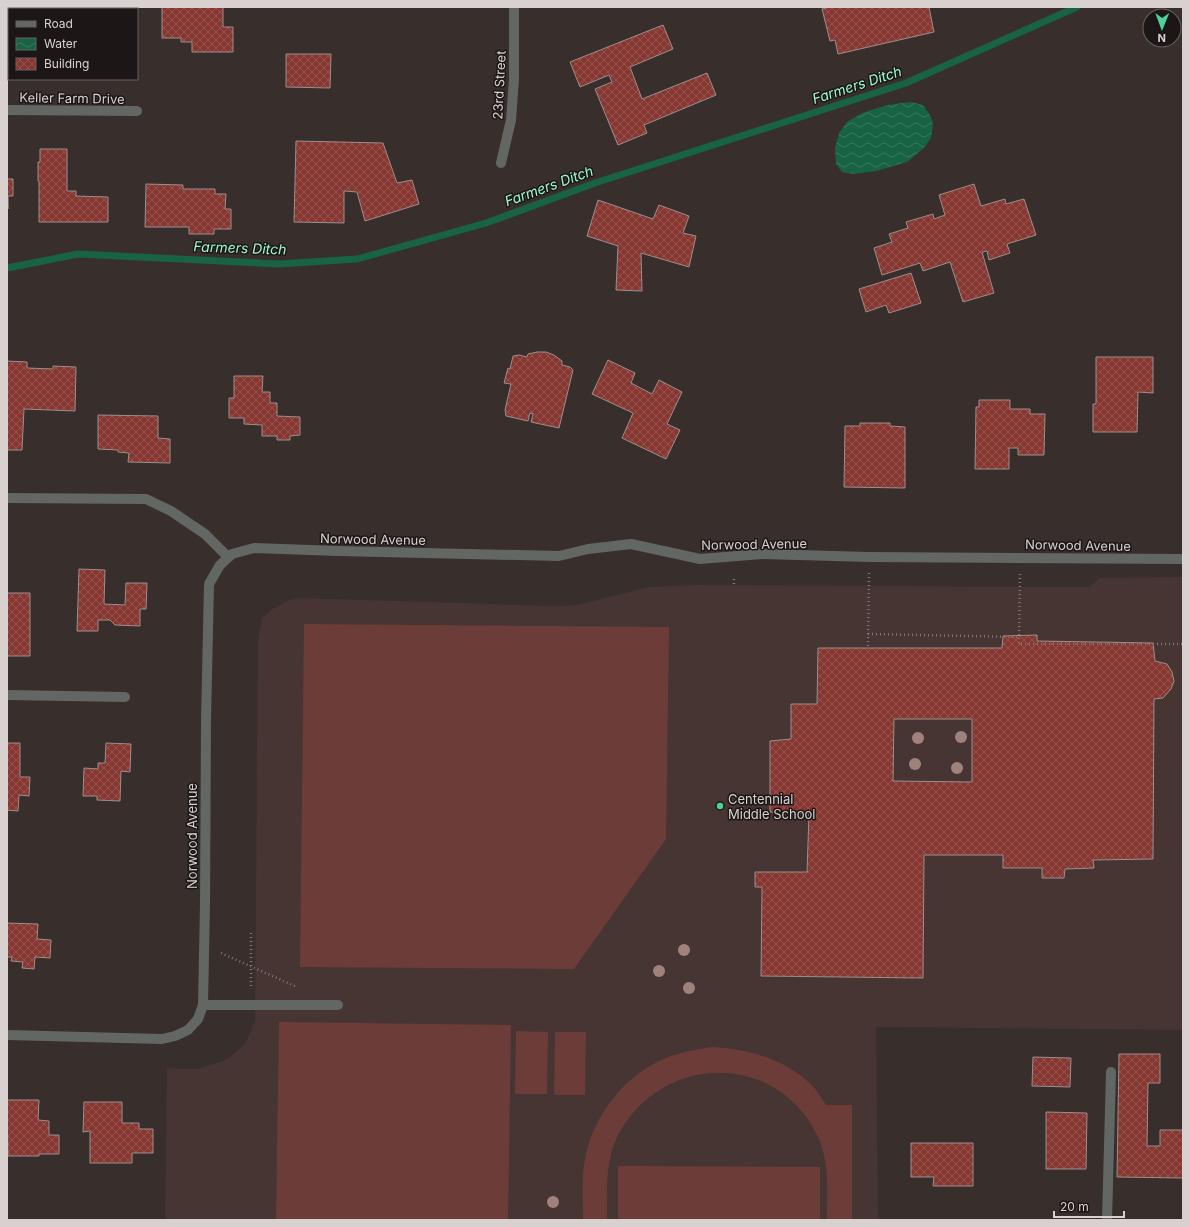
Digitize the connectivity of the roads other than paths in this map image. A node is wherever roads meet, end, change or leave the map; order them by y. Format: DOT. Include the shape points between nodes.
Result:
graph roads {
  1 [pos="514,7"];
  2 [pos="7,110"];
  3 [pos="137,111"];
  4 [pos="501,164"];
  5 [pos="7,498"];
  6 [pos="228,557"];
  7 [pos="1183,559"];
  8 [pos="7,695"];
  9 [pos="125,697"];
  10 [pos="203,1005"];
  11 [pos="338,1005"];
  12 [pos="7,1035"];
  13 [pos="1111,1072"];
  14 [pos="1107,1220"];
  1 -- 4 [label="street, 23rd Street" via="511,120"];
  2 -- 3 [label="street, Keller Farm Drive"];
  5 -- 6 [label="street" via="146,499 171,511 205,534"];
  6 -- 7 [label="street, Norwood Avenue" via="254,548 559,556 588,548 631,544 700,559 762,554"];
  6 -- 10 [label="street, Norwood Avenue" via="209,584"];
  8 -- 9 [label="street"];
  10 -- 11 [label="street"];
  10 -- 12 [label="street, Norwood Avenue" via="198,1019 188,1030 162,1039"];
  13 -- 14 [label="street"];
}
